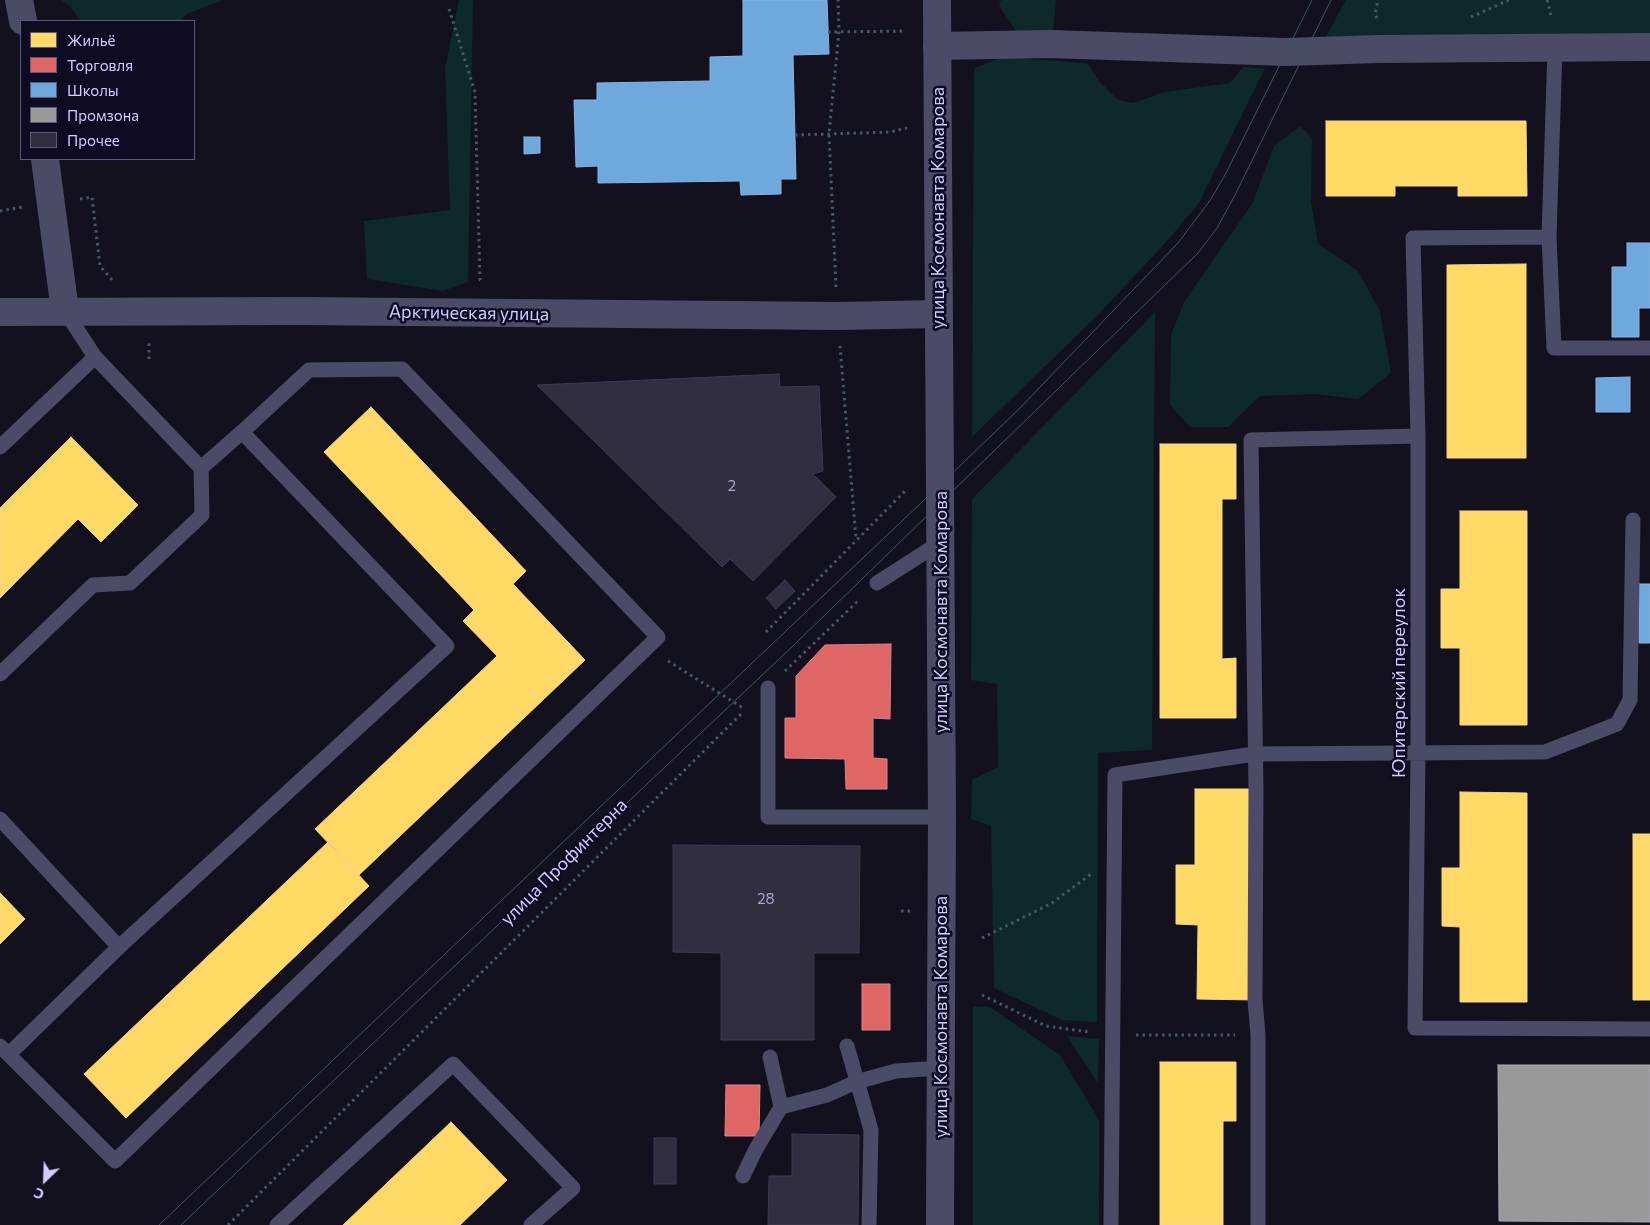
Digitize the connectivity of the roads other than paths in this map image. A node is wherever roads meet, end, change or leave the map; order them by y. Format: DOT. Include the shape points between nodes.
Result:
graph roads {
  1 [pos="19,0"];
  2 [pos="937,0"];
  3 [pos="23,20"];
  4 [pos="937,46"];
  5 [pos="1650,47"];
  6 [pos="1555,48"];
  7 [pos="45,160"];
  8 [pos="1549,237"];
  9 [pos="64,311"];
  10 [pos="0,312"];
  11 [pos="939,314"];
  12 [pos="1650,348"];
  13 [pos="95,357"];
  14 [pos="242,432"];
  15 [pos="1418,436"];
  16 [pos="0,447"];
  17 [pos="201,468"];
  18 [pos="1633,520"];
  19 [pos="941,542"];
  20 [pos="877,583"];
  21 [pos="0,674"];
  22 [pos="768,688"];
  23 [pos="1418,752"];
  24 [pos="1254,754"];
  25 [pos="942,817"];
  26 [pos="0,819"];
  27 [pos="119,947"];
  28 [pos="1650,1029"];
  29 [pos="847,1046"];
  30 [pos="4,1050"];
  31 [pos="770,1057"];
  32 [pos="941,1068"];
  33 [pos="856,1082"];
  34 [pos="781,1107"];
  35 [pos="743,1176"];
  36 [pos="277,1225"];
  37 [pos="531,1225"];
  38 [pos="869,1225"];
  39 [pos="940,1225"];
  40 [pos="1111,1225"];
  41 [pos="1258,1225"];
  1 -- 3 [label="street"];
  2 -- 4 [label="street, улица Космонавта Комарова"];
  4 -- 6 [label="street" via="1050,44 1286,52"];
  4 -- 11 [label="street, улица Космонавта Комарова"];
  5 -- 6 [label="street"];
  6 -- 8 [label="lane"];
  7 -- 9 [label="street"];
  8 -- 12 [label="lane" via="1554,348"];
  8 -- 15 [label="lane, Юпитерский переулок" via="1413,238"];
  9 -- 10 [label="street, Арктическая улица"];
  9 -- 11 [label="street, Арктическая улица"];
  9 -- 13 [label="lane"];
  11 -- 19 [label="street, улица Космонавта Комарова"];
  13 -- 16 [label="lane"];
  13 -- 17 [label="lane"];
  14 -- 17 [label="lane"];
  14 -- 27 [label="lane" via="447,646"];
  14 -- 30 [label="lane" via="309,370 402,370 658,636 115,1161"];
  15 -- 23 [label="lane, Юпитерский переулок"];
  15 -- 24 [label="lane" via="1251,440"];
  17 -- 21 [label="lane" via="202,515 130,583 93,584"];
  18 -- 23 [label="lane" via="1630,700 1617,724 1545,752"];
  19 -- 20 [label="lane"];
  19 -- 25 [label="street, улица Космонавта Комарова"];
  22 -- 25 [label="lane" via="768,818"];
  23 -- 24 [label="lane"];
  23 -- 28 [label="lane, Юпитерский переулок" via="1415,1028"];
  24 -- 40 [label="lane" via="1115,775"];
  24 -- 41 [label="lane"];
  25 -- 32 [label="street, улица Космонавта Комарова"];
  26 -- 27 [label="lane"];
  27 -- 30 [label="lane"];
  29 -- 33 [label="lane"];
  31 -- 34 [label="lane"];
  32 -- 33 [label="lane" via="896,1071"];
  32 -- 39 [label="street, улица Космонавта Комарова"];
  33 -- 34 [label="lane" via="827,1095"];
  33 -- 38 [label="lane" via="871,1130"];
  34 -- 35 [label="lane"];
  36 -- 37 [label="lane" via="453,1064 573,1188"];
}
